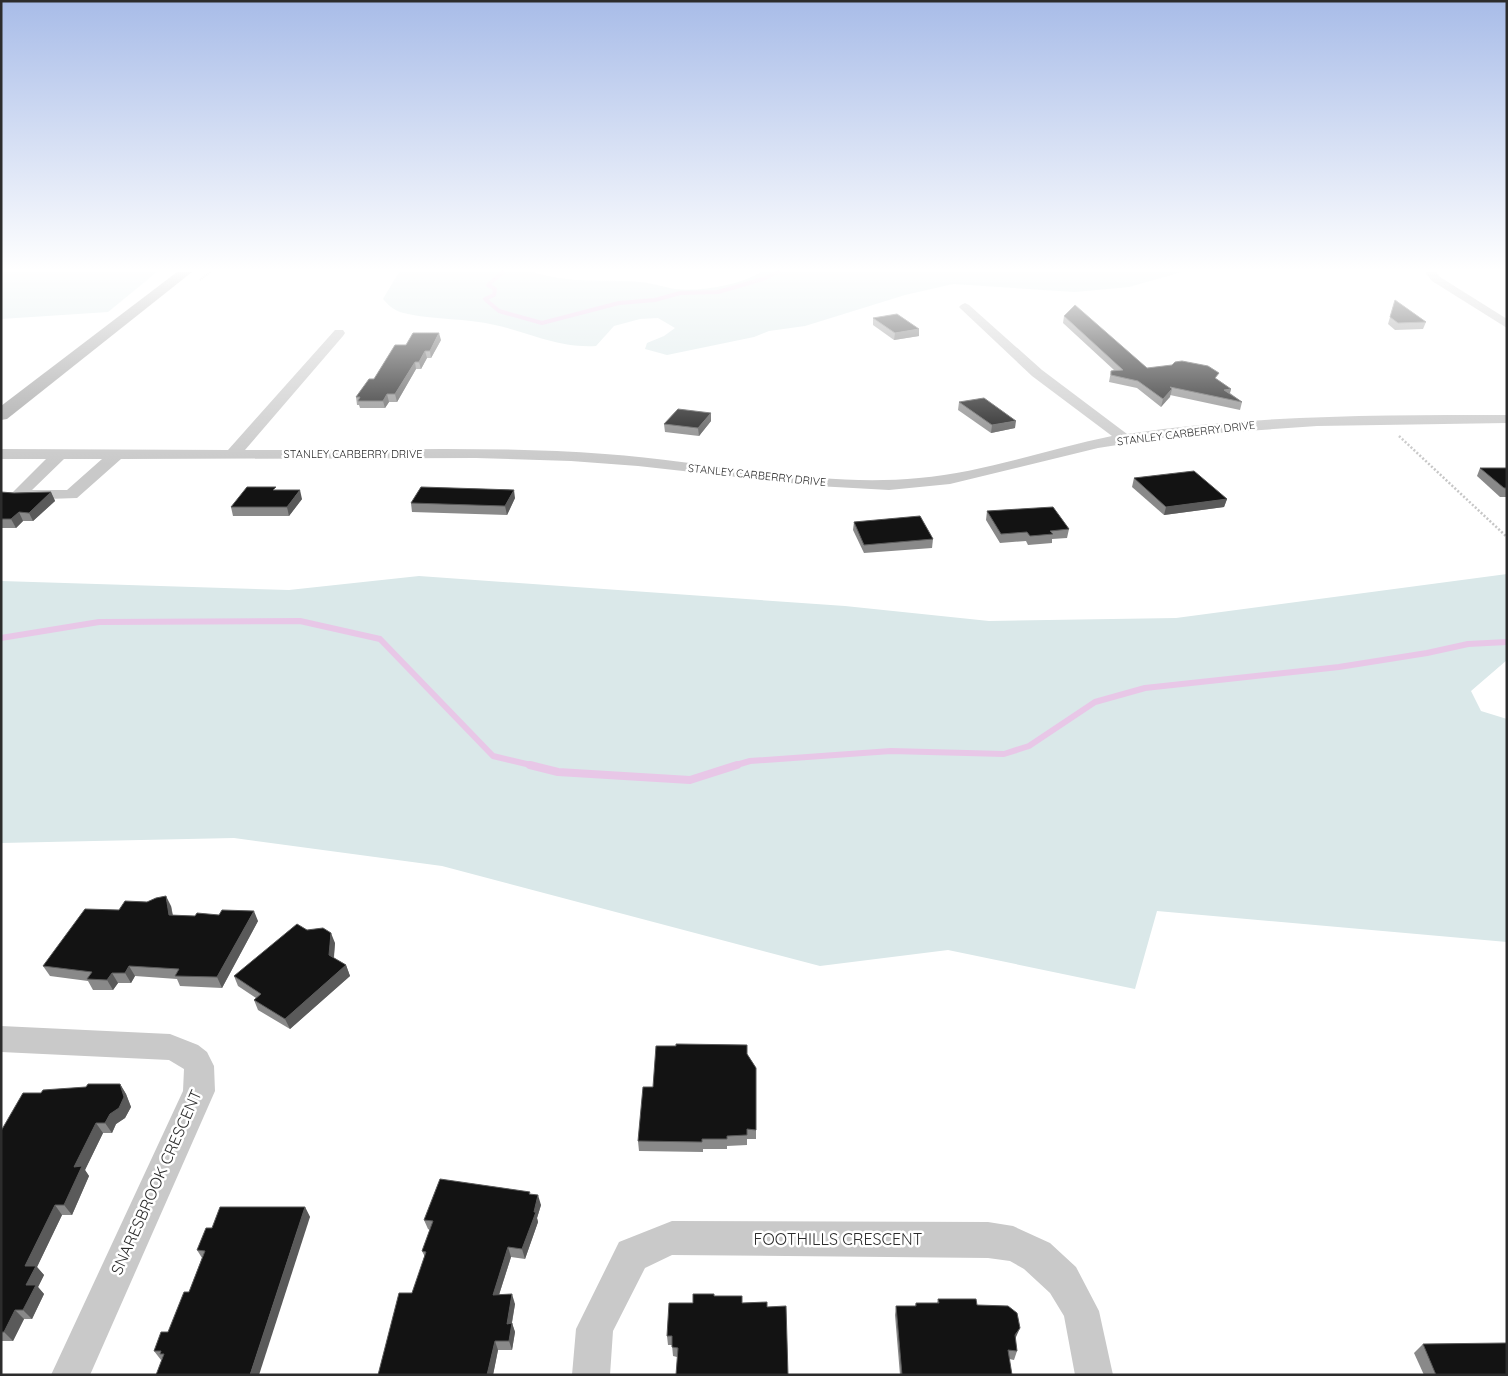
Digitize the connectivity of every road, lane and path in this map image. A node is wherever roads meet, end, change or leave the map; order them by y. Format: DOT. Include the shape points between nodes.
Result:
graph roads {
  1 [pos="103,336"];
  2 [pos="336,336"];
  3 [pos="997,336"];
  4 [pos="1,415"];
  5 [pos="1507,419"];
  6 [pos="1382,420"];
  7 [pos="1125,439"];
  8 [pos="1,454"];
  9 [pos="60,454"];
  10 [pos="117,454"];
  11 [pos="233,454"];
  12 [pos="1507,537"];
  13 [pos="1,1039"];
  14 [pos="70,1375"];
  15 [pos="591,1375"];
  16 [pos="1094,1375"];
  1 -- 4 [label="main road"];
  2 -- 11 [label="street"];
  3 -- 7 [label="street" via="1037,373"];
  5 -- 6 [label="street, STANLEY CARBERRY DRIVE"];
  6 -- 7 [label="street, STANLEY CARBERRY DRIVE" via="1300,421"];
  6 -- 12 [label="path"];
  7 -- 11 [label="street, STANLEY CARBERRY DRIVE" via="974,475 890,485 806,482 604,458 515,454"];
  8 -- 9 [label="street, STANLEY CARBERRY DRIVE"];
  9 -- 10 [label="street, STANLEY CARBERRY DRIVE"];
  9 -- 10 [label="street" via="18,495 71,495"];
  10 -- 11 [label="street, STANLEY CARBERRY DRIVE"];
  13 -- 14 [label="street, SNARESBROOK CRESCENT" via="170,1047 192,1055 201,1070 199,1091"];
  15 -- 16 [label="street, FOOTHILLS CRESCENT" via="595,1329 632,1255 672,1238 682,1238 988,1240 1013,1244 1037,1256 1063,1280 1081,1311"];
}
